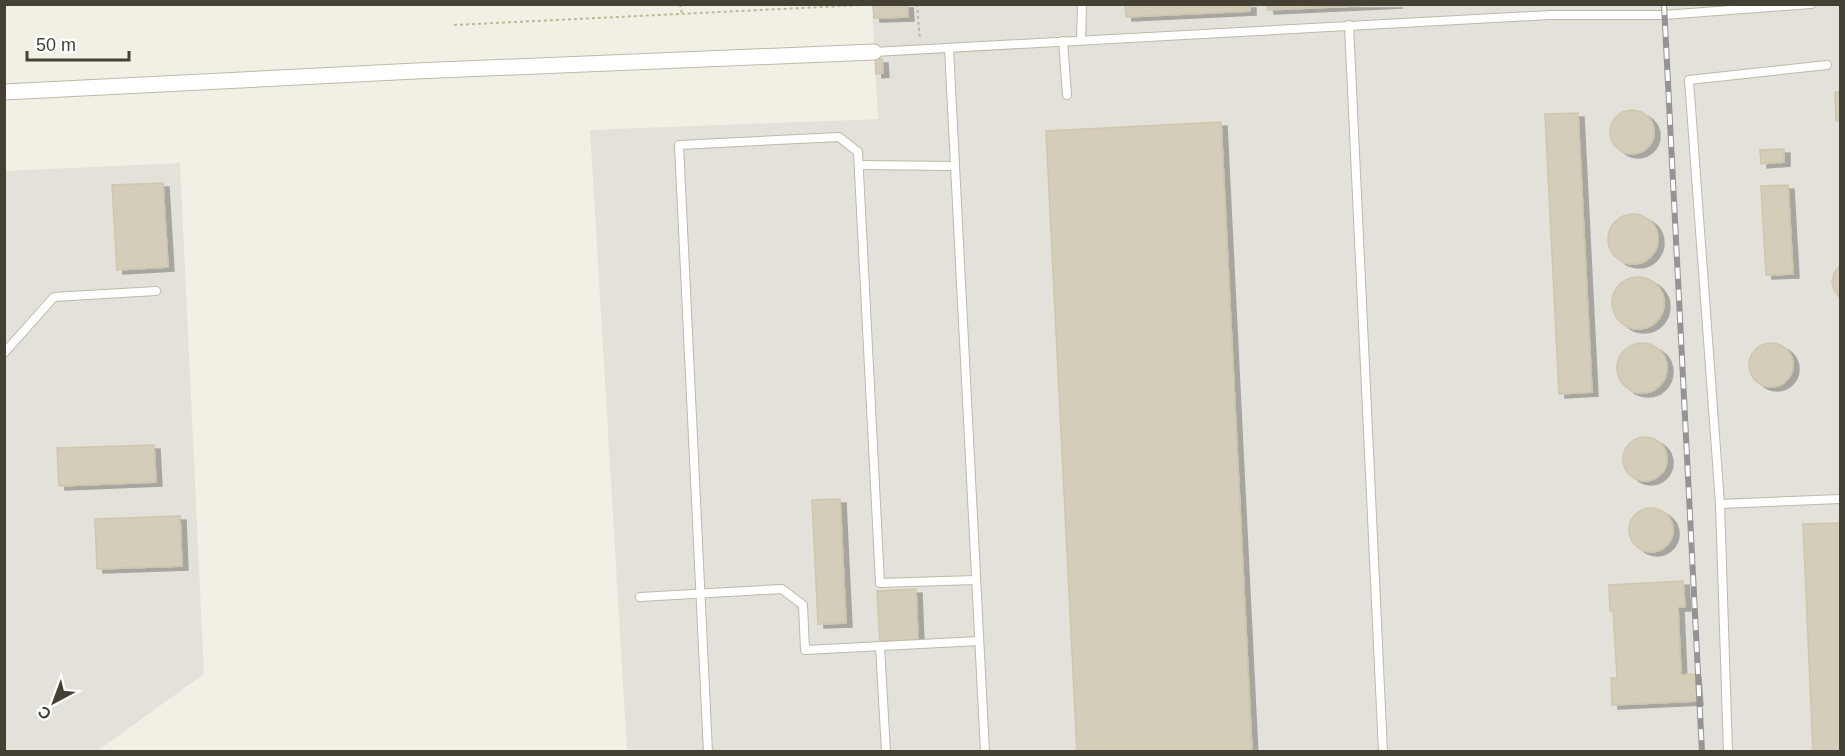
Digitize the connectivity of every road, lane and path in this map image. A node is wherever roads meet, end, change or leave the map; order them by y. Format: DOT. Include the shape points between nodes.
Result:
graph roads {
  1 [pos="680,4"];
  2 [pos="917,4"];
  3 [pos="1082,4"];
  4 [pos="1550,4"];
  5 [pos="1811,4"];
  6 [pos="863,5"];
  7 [pos="682,14"];
  8 [pos="1550,15"];
  9 [pos="454,25"];
  10 [pos="1349,25"];
  11 [pos="1081,40"];
  12 [pos="1063,41"];
  13 [pos="949,48"];
  14 [pos="920,49"];
  15 [pos="874,52"];
  16 [pos="1827,65"];
  17 [pos="4,92"];
  18 [pos="1067,95"];
  19 [pos="859,165"];
  20 [pos="955,166"];
  21 [pos="156,291"];
  22 [pos="4,353"];
  23 [pos="1840,499"];
  24 [pos="1720,504"];
  25 [pos="976,580"];
  26 [pos="700,594"];
  27 [pos="640,597"];
  28 [pos="979,641"];
  29 [pos="880,646"];
  30 [pos="708,752"];
  31 [pos="886,752"];
  32 [pos="985,752"];
  33 [pos="1383,752"];
  34 [pos="1728,752"];
  1 -- 7 [label="path"];
  2 -- 14 [label="path"];
  3 -- 11 [label="lane"];
  4 -- 8 [label="lane"];
  5 -- 8 [label="lane" via="1664,15"];
  6 -- 7 [label="path"];
  7 -- 9 [label="path"];
  8 -- 10 [label="lane"];
  10 -- 11 [label="lane"];
  10 -- 33 [label="lane"];
  11 -- 12 [label="lane"];
  12 -- 13 [label="lane"];
  12 -- 18 [label="lane"];
  13 -- 14 [label="lane"];
  13 -- 20 [label="lane"];
  14 -- 15 [label="lane"];
  15 -- 17 [label="street"];
  16 -- 24 [label="lane" via="1689,80"];
  19 -- 20 [label="lane"];
  19 -- 25 [label="lane" via="880,583"];
  19 -- 26 [label="lane" via="858,152 839,137 679,145"];
  20 -- 25 [label="lane"];
  21 -- 22 [label="lane" via="54,297"];
  23 -- 24 [label="lane"];
  24 -- 34 [label="lane"];
  25 -- 28 [label="lane"];
  26 -- 27 [label="lane"];
  26 -- 29 [label="lane" via="782,589 802,605 805,650"];
  26 -- 30 [label="lane"];
  28 -- 29 [label="lane"];
  28 -- 32 [label="lane"];
  29 -- 31 [label="lane"];
}
